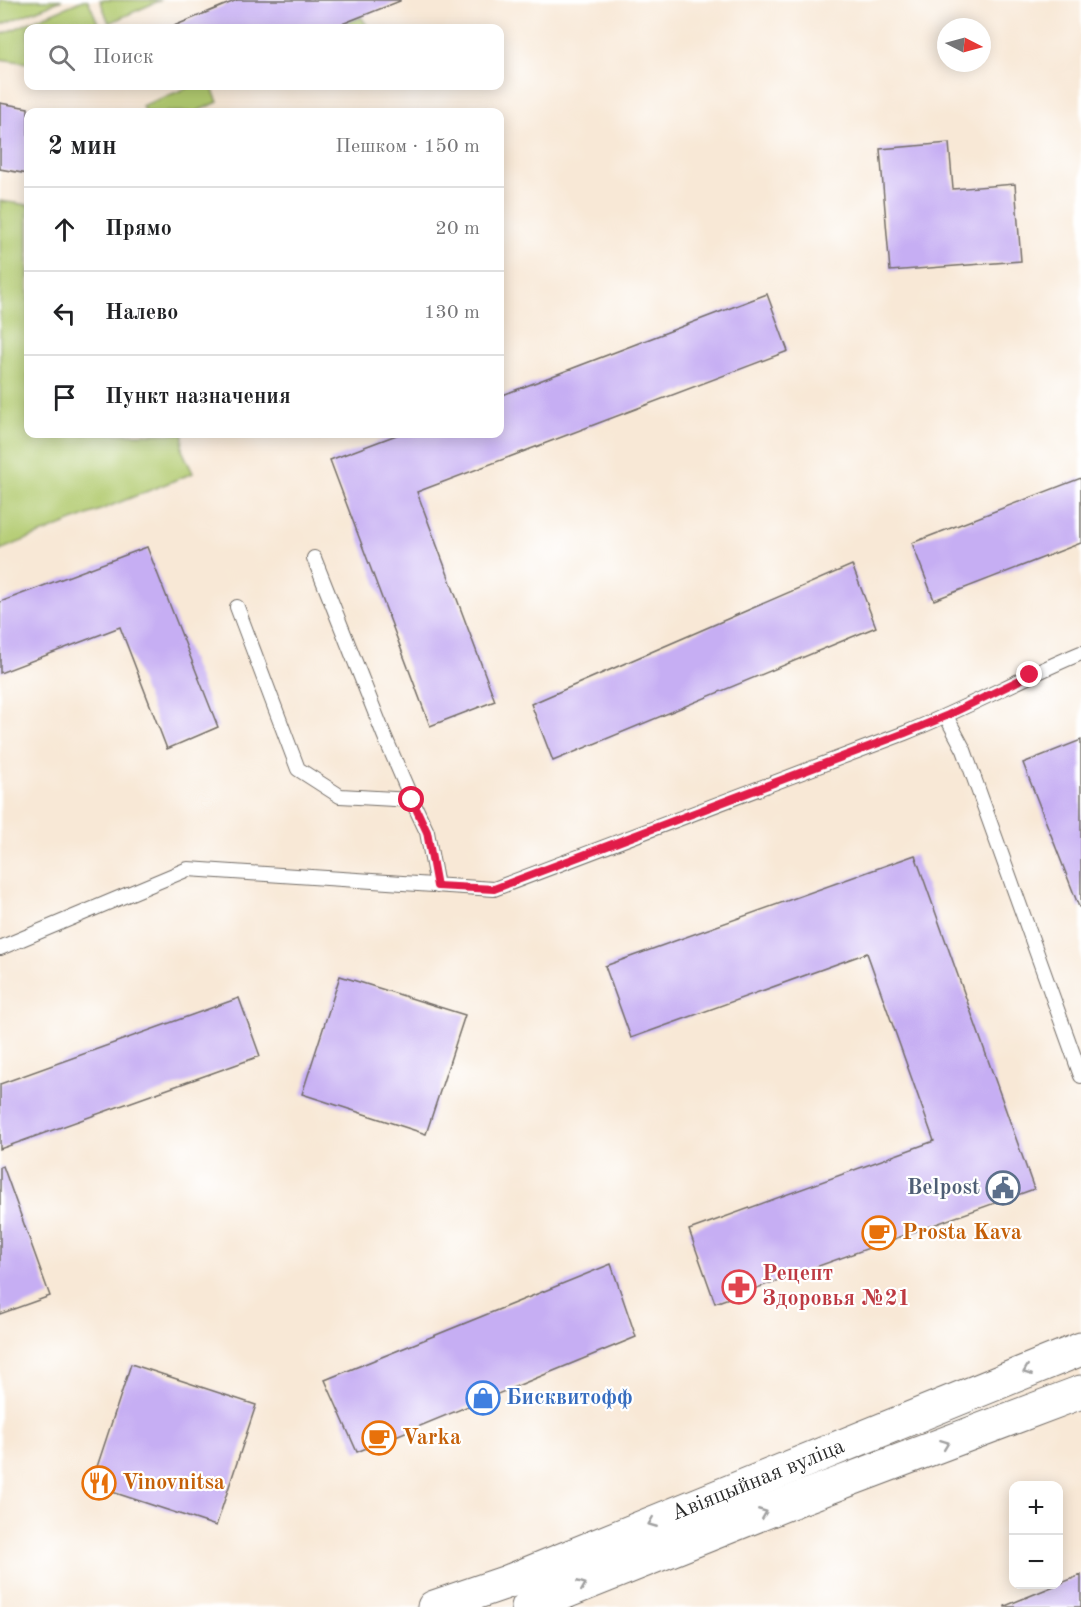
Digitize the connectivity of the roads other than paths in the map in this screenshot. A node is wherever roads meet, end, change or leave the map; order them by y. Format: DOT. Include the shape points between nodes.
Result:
graph roads {
  1 [pos="314,558"];
  2 [pos="237,607"];
  3 [pos="1081,653"];
  4 [pos="946,716"];
  5 [pos="412,800"];
  6 [pos="437,886"];
  7 [pos="0,948"];
  8 [pos="1081,1076"];
  9 [pos="1081,1349"];
  10 [pos="1081,1392"];
  11 [pos="434,1607"];
  12 [pos="528,1607"];
  1 -- 5 [label="lane"];
  2 -- 5 [label="lane" via="298,769 340,796"];
  3 -- 4 [label="lane"];
  4 -- 6 [label="lane" via="494,889"];
  4 -- 8 [label="lane" via="964,750"];
  5 -- 6 [label="lane" via="427,832"];
  6 -- 7 [label="lane" via="188,869"];
  9 -- 11 [label="main road, Авіяцыйная вуліца, one-way" via="507,1582"];
  12 -- 10 [label="main road, Авіяцыйная вуліца, one-way"];
}
